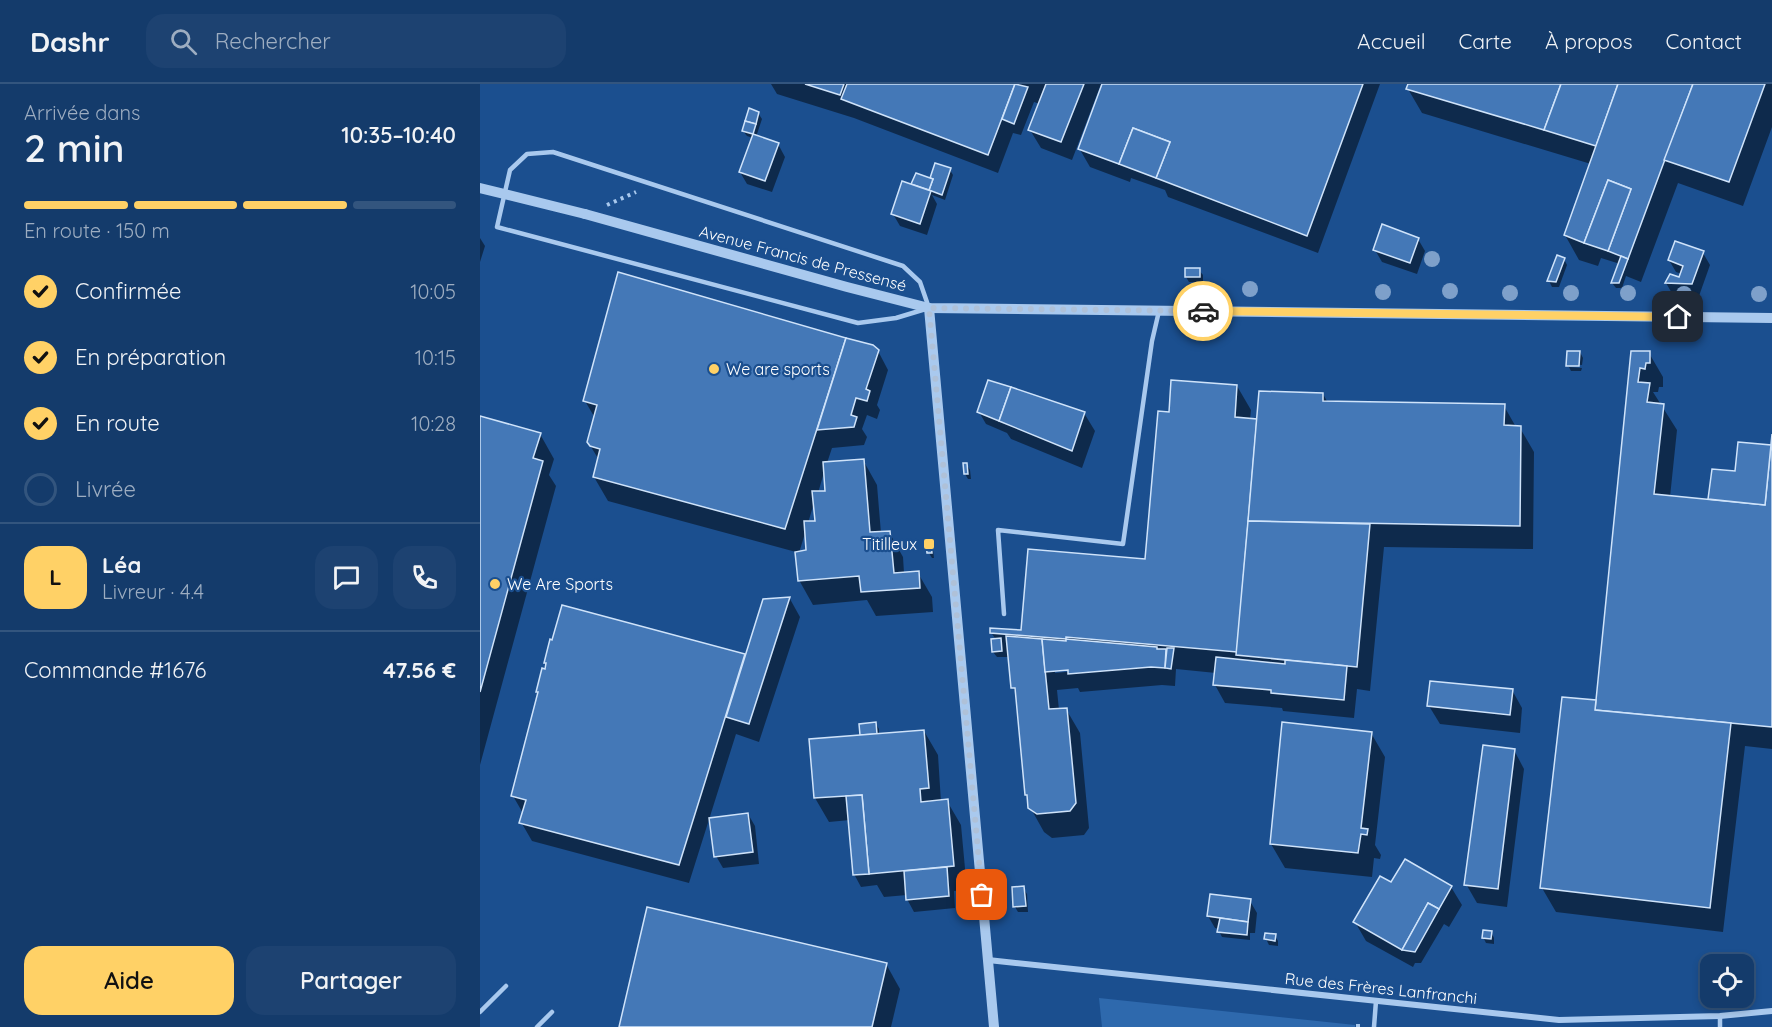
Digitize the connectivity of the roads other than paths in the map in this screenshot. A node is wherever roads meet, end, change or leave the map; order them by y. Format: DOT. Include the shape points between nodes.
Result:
graph roads {
  1 [pos="480,188"];
  2 [pos="929,308"];
  3 [pos="1159,311"];
  4 [pos="1772,318"];
  5 [pos="1004,615"];
  6 [pos="988,960"];
  7 [pos="506,986"];
  8 [pos="1376,1001"];
  9 [pos="1772,1011"];
  10 [pos="480,1012"];
  11 [pos="552,1012"];
  12 [pos="1720,1016"];
  13 [pos="537,1027"];
  14 [pos="994,1027"];
  15 [pos="1374,1027"];
  16 [pos="1720,1027"];
  1 -- 2 [label="street, Avenue Francis de Pressensé, bridge"];
  2 -- 2 [label="lane" via="858,323 497,227 510,170 527,154 553,152 903,266 920,282"];
  2 -- 3 [label="street, Avenue Francis de Pressensé"];
  2 -- 6 [label="street"];
  3 -- 4 [label="street, Avenue Francis de Pressensé"];
  3 -- 5 [label="lane" via="1123,544 998,530"];
  6 -- 8 [label="street, Rue des Frères Lanfranchi"];
  6 -- 14 [label="street"];
  7 -- 10 [label="lane"];
  8 -- 12 [label="street, Rue des Frères Lanfranchi" via="1559,1020"];
  8 -- 15 [label="lane"];
  9 -- 12 [label="street, Rue des Frères Lanfranchi"];
  11 -- 13 [label="lane"];
  12 -- 16 [label="lane"];
}
